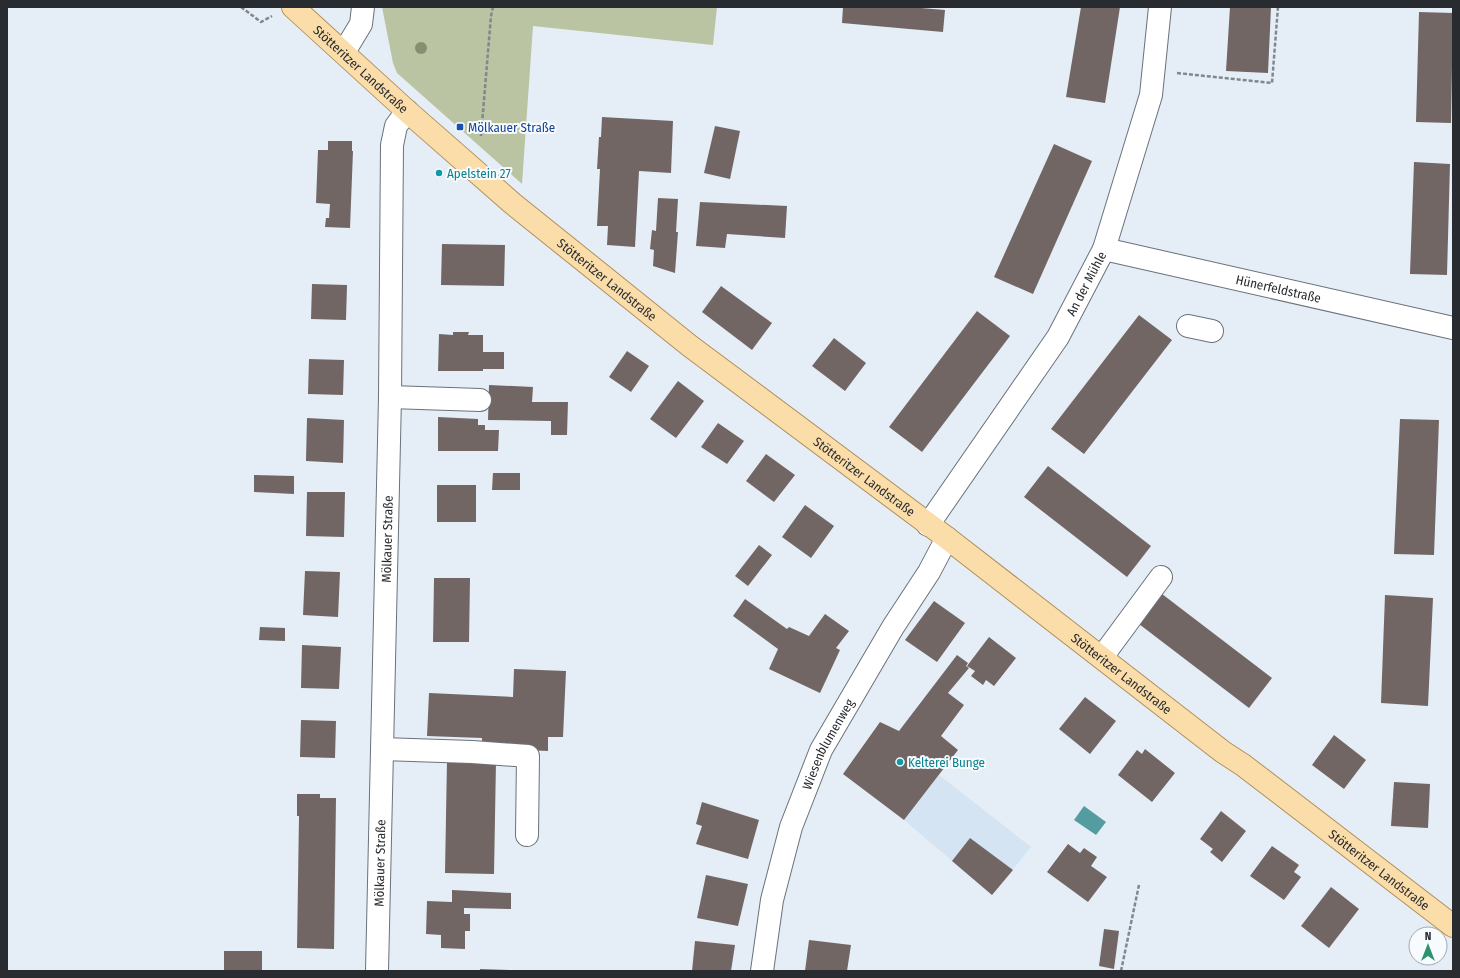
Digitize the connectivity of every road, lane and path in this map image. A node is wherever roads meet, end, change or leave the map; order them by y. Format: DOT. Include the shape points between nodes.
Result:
graph roads {
  1 [pos="240,7"];
  2 [pos="363,7"];
  3 [pos="494,7"];
  4 [pos="1160,7"];
  5 [pos="1278,7"];
  6 [pos="285,9"];
  7 [pos="344,52"];
  8 [pos="1154,70"];
  9 [pos="408,111"];
  10 [pos="481,136"];
  11 [pos="1104,249"];
  12 [pos="1188,326"];
  13 [pos="1453,328"];
  14 [pos="1212,330"];
  15 [pos="390,397"];
  16 [pos="480,400"];
  17 [pos="928,525"];
  18 [pos="947,538"];
  19 [pos="1161,577"];
  20 [pos="1102,657"];
  21 [pos="382,750"];
  22 [pos="527,835"];
  23 [pos="1139,885"];
  24 [pos="1453,926"];
  25 [pos="376,971"];
  26 [pos="762,971"];
  27 [pos="1121,971"];
  1 -- 6 [label="path" via="261,22"];
  2 -- 7 [label="street" via="361,24"];
  3 -- 10 [label="path" via="491,16"];
  4 -- 8 [label="street, An der Mühle"];
  5 -- 8 [label="path" via="1272,83"];
  6 -- 7 [label="main road, Stötteritzer Landstraße"];
  7 -- 9 [label="main road, Stötteritzer Landstraße"];
  8 -- 11 [label="street, An der Mühle" via="1151,95"];
  9 -- 15 [label="street, Mölkauer Straße" via="396,126 392,145"];
  9 -- 17 [label="main road, Stötteritzer Landstraße" via="512,203 684,341"];
  11 -- 13 [label="street, Hünerfeldstraße"];
  11 -- 17 [label="street, An der Mühle" via="1058,337"];
  12 -- 14 [label="street"];
  15 -- 16 [label="street"];
  15 -- 21 [label="street, Mölkauer Straße"];
  17 -- 18 [label="main road, Stötteritzer Landstraße"];
  18 -- 20 [label="main road, Stötteritzer Landstraße"];
  18 -- 26 [label="street, Wiesenblumenweg" via="821,750 791,827 772,900"];
  19 -- 20 [label="street"];
  20 -- 24 [label="main road, Stötteritzer Landstraße"];
  21 -- 22 [label="street" via="528,756"];
  21 -- 25 [label="street, Mölkauer Straße"];
  23 -- 27 [label="path"];
}
